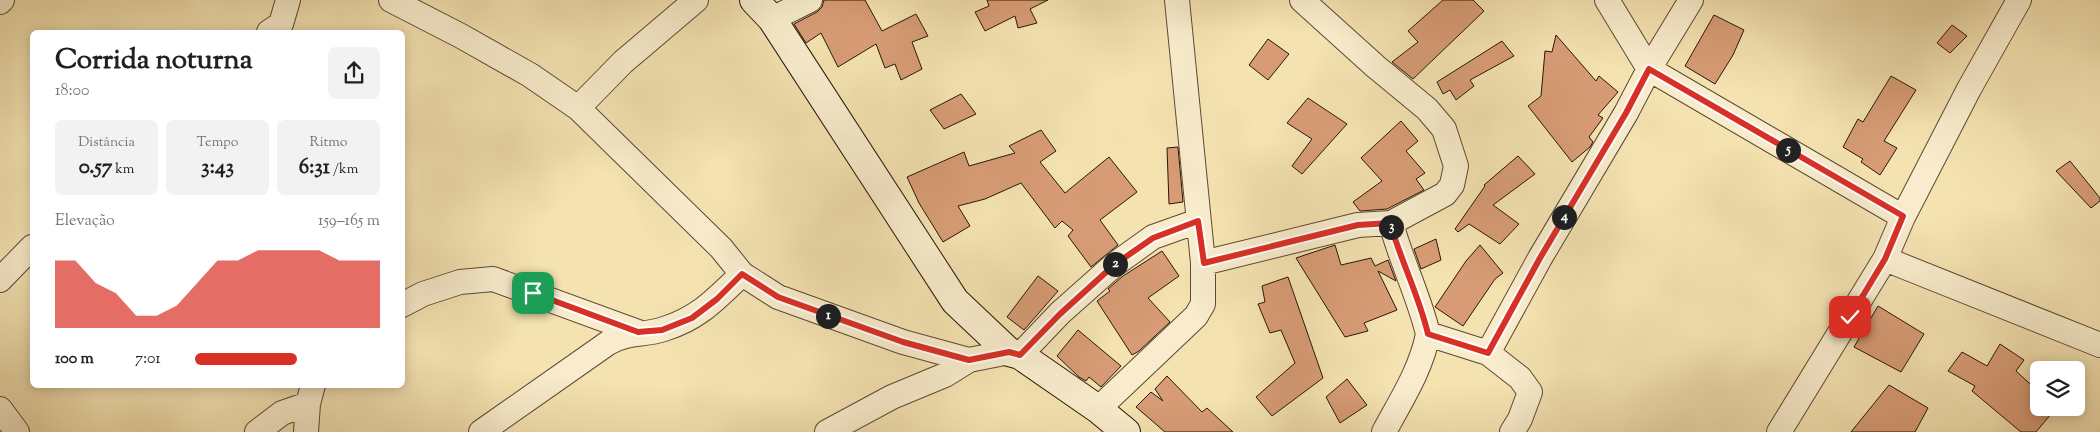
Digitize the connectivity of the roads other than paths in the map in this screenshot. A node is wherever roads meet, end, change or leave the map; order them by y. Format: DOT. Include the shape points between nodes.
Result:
graph roads {
  1 [pos="288,0"];
  2 [pos="391,0"];
  3 [pos="696,0"];
  4 [pos="810,0"];
  5 [pos="1177,0"];
  6 [pos="1302,0"];
  7 [pos="1608,0"];
  8 [pos="1691,0"];
  9 [pos="2018,0"];
  10 [pos="763,9"];
  11 [pos="278,30"];
  12 [pos="1649,69"];
  13 [pos="578,108"];
  14 [pos="1903,216"];
  15 [pos="1198,221"];
  16 [pos="1390,223"];
  17 [pos="30,249"];
  18 [pos="1885,259"];
  19 [pos="1204,263"];
  20 [pos="742,274"];
  21 [pos="0,280"];
  22 [pos="405,303"];
  23 [pos="638,332"];
  24 [pos="1428,334"];
  25 [pos="2100,344"];
  26 [pos="1014,353"];
  27 [pos="1488,353"];
  28 [pos="969,360"];
  29 [pos="311,395"];
  30 [pos="0,409"];
  31 [pos="1098,409"];
  32 [pos="16,432"];
  33 [pos="257,432"];
  34 [pos="306,432"];
  35 [pos="481,432"];
  36 [pos="827,432"];
  37 [pos="1126,432"];
  38 [pos="1384,432"];
  39 [pos="1512,432"];
  40 [pos="1779,432"];
  1 -- 11 [label="street"];
  2 -- 13 [label="street" via="530,75"];
  3 -- 13 [label="street" via="623,62"];
  4 -- 10 [label="street"];
  5 -- 15 [label="street"];
  6 -- 16 [label="street" via="1427,109 1444,130 1456,166 1452,185 1445,194"];
  7 -- 12 [label="street"];
  8 -- 12 [label="street"];
  9 -- 14 [label="street"];
  10 -- 26 [label="street" via="955,301"];
  12 -- 14 [label="street"];
  12 -- 27 [label="street"];
  13 -- 20 [label="street" via="721,248"];
  14 -- 18 [label="street"];
  15 -- 19 [label="street"];
  15 -- 26 [label="street" via="1153,238 1114,265"];
  16 -- 19 [label="street" via="1358,225"];
  16 -- 24 [label="street"];
  17 -- 21 [label="street"];
  18 -- 25 [label="street"];
  18 -- 40 [label="street"];
  19 -- 31 [label="street" via="1203,304 1196,316"];
  20 -- 23 [label="street" via="692,318 662,330"];
  20 -- 28 [label="street" via="778,297 903,342"];
  22 -- 23 [label="street" via="460,282 493,279"];
  23 -- 35 [label="street" via="608,343"];
  24 -- 27 [label="street"];
  24 -- 38 [label="street" via="1424,354"];
  26 -- 28 [label="street"];
  26 -- 31 [label="street"];
  27 -- 39 [label="street" via="1520,378 1530,392"];
  28 -- 36 [label="street" via="945,375 892,396"];
  29 -- 33 [label="street"];
  29 -- 34 [label="street"];
  30 -- 32 [label="street"];
  31 -- 37 [label="street"];
}
